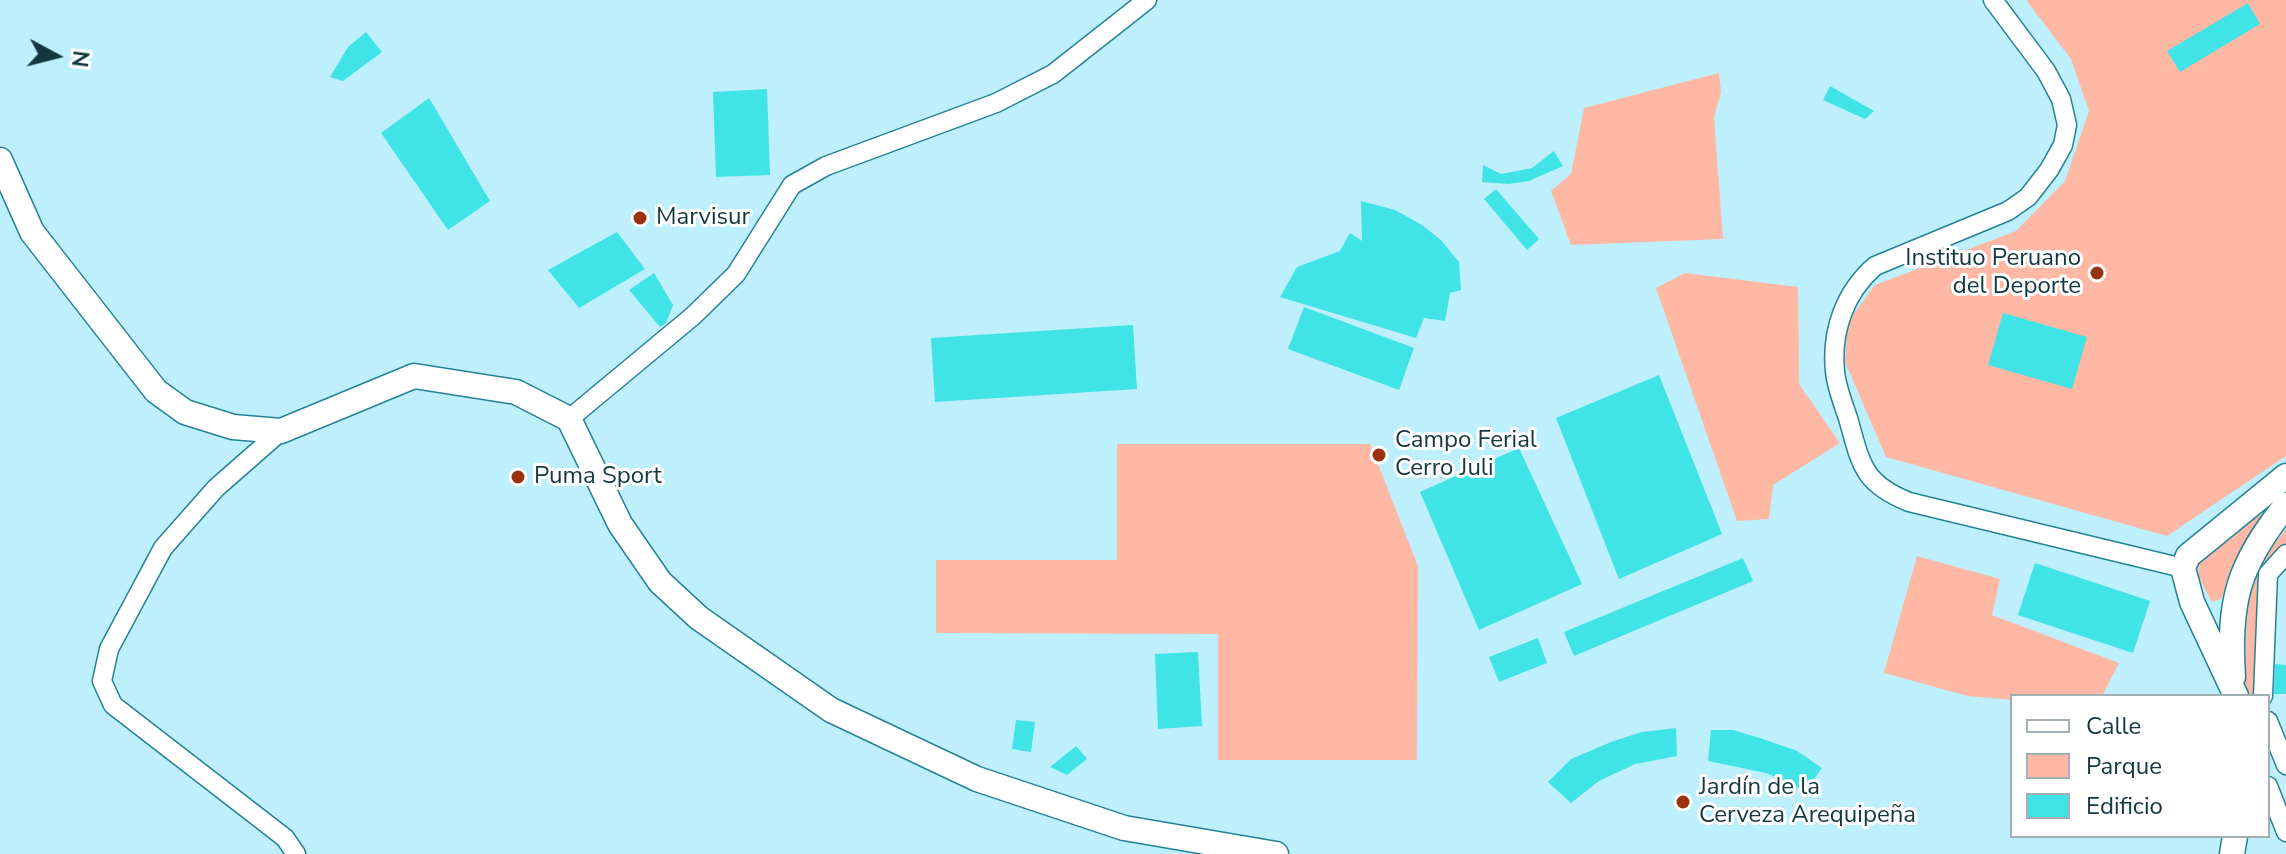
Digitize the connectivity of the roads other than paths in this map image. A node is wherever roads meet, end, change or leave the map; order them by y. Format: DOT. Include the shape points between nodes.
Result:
graph roads {
  1 [pos="1147,0"];
  2 [pos="1993,0"];
  3 [pos="0,160"];
  4 [pos="569,419"];
  5 [pos="281,431"];
  6 [pos="2286,476"];
  7 [pos="2286,505"];
  8 [pos="2286,554"];
  9 [pos="2183,568"];
  10 [pos="2235,694"];
  11 [pos="2263,694"];
  12 [pos="2270,726"];
  13 [pos="2286,765"];
  14 [pos="2270,791"];
  15 [pos="2286,832"];
  16 [pos="296,854"];
  17 [pos="1276,854"];
  1 -- 4 [label="street" via="1053,74 996,103 826,166 792,185 736,274"];
  2 -- 9 [label="street" via="2061,99 2067,125 2063,145 2028,197 2008,211 1875,266 1862,277 1842,310 1835,373 1862,466 1886,492 1909,502"];
  3 -- 5 [label="street" via="32,232 156,391 185,412 233,427"];
  4 -- 5 [label="street" via="516,392 414,376"];
  4 -- 17 [label="street" via="620,524 660,582 699,618 831,710 977,779 1124,828"];
  5 -- 16 [label="street" via="216,488 163,548 109,649 102,681 113,705 285,838"];
  6 -- 9 [label="street" via="2188,556"];
  7 -- 10 [label="street" via="2264,532 2235,595"];
  8 -- 11 [label="street" via="2268,574"];
  9 -- 10 [label="street" via="2192,602"];
  12 -- 13 [label="street"];
  14 -- 15 [label="street"];
}
